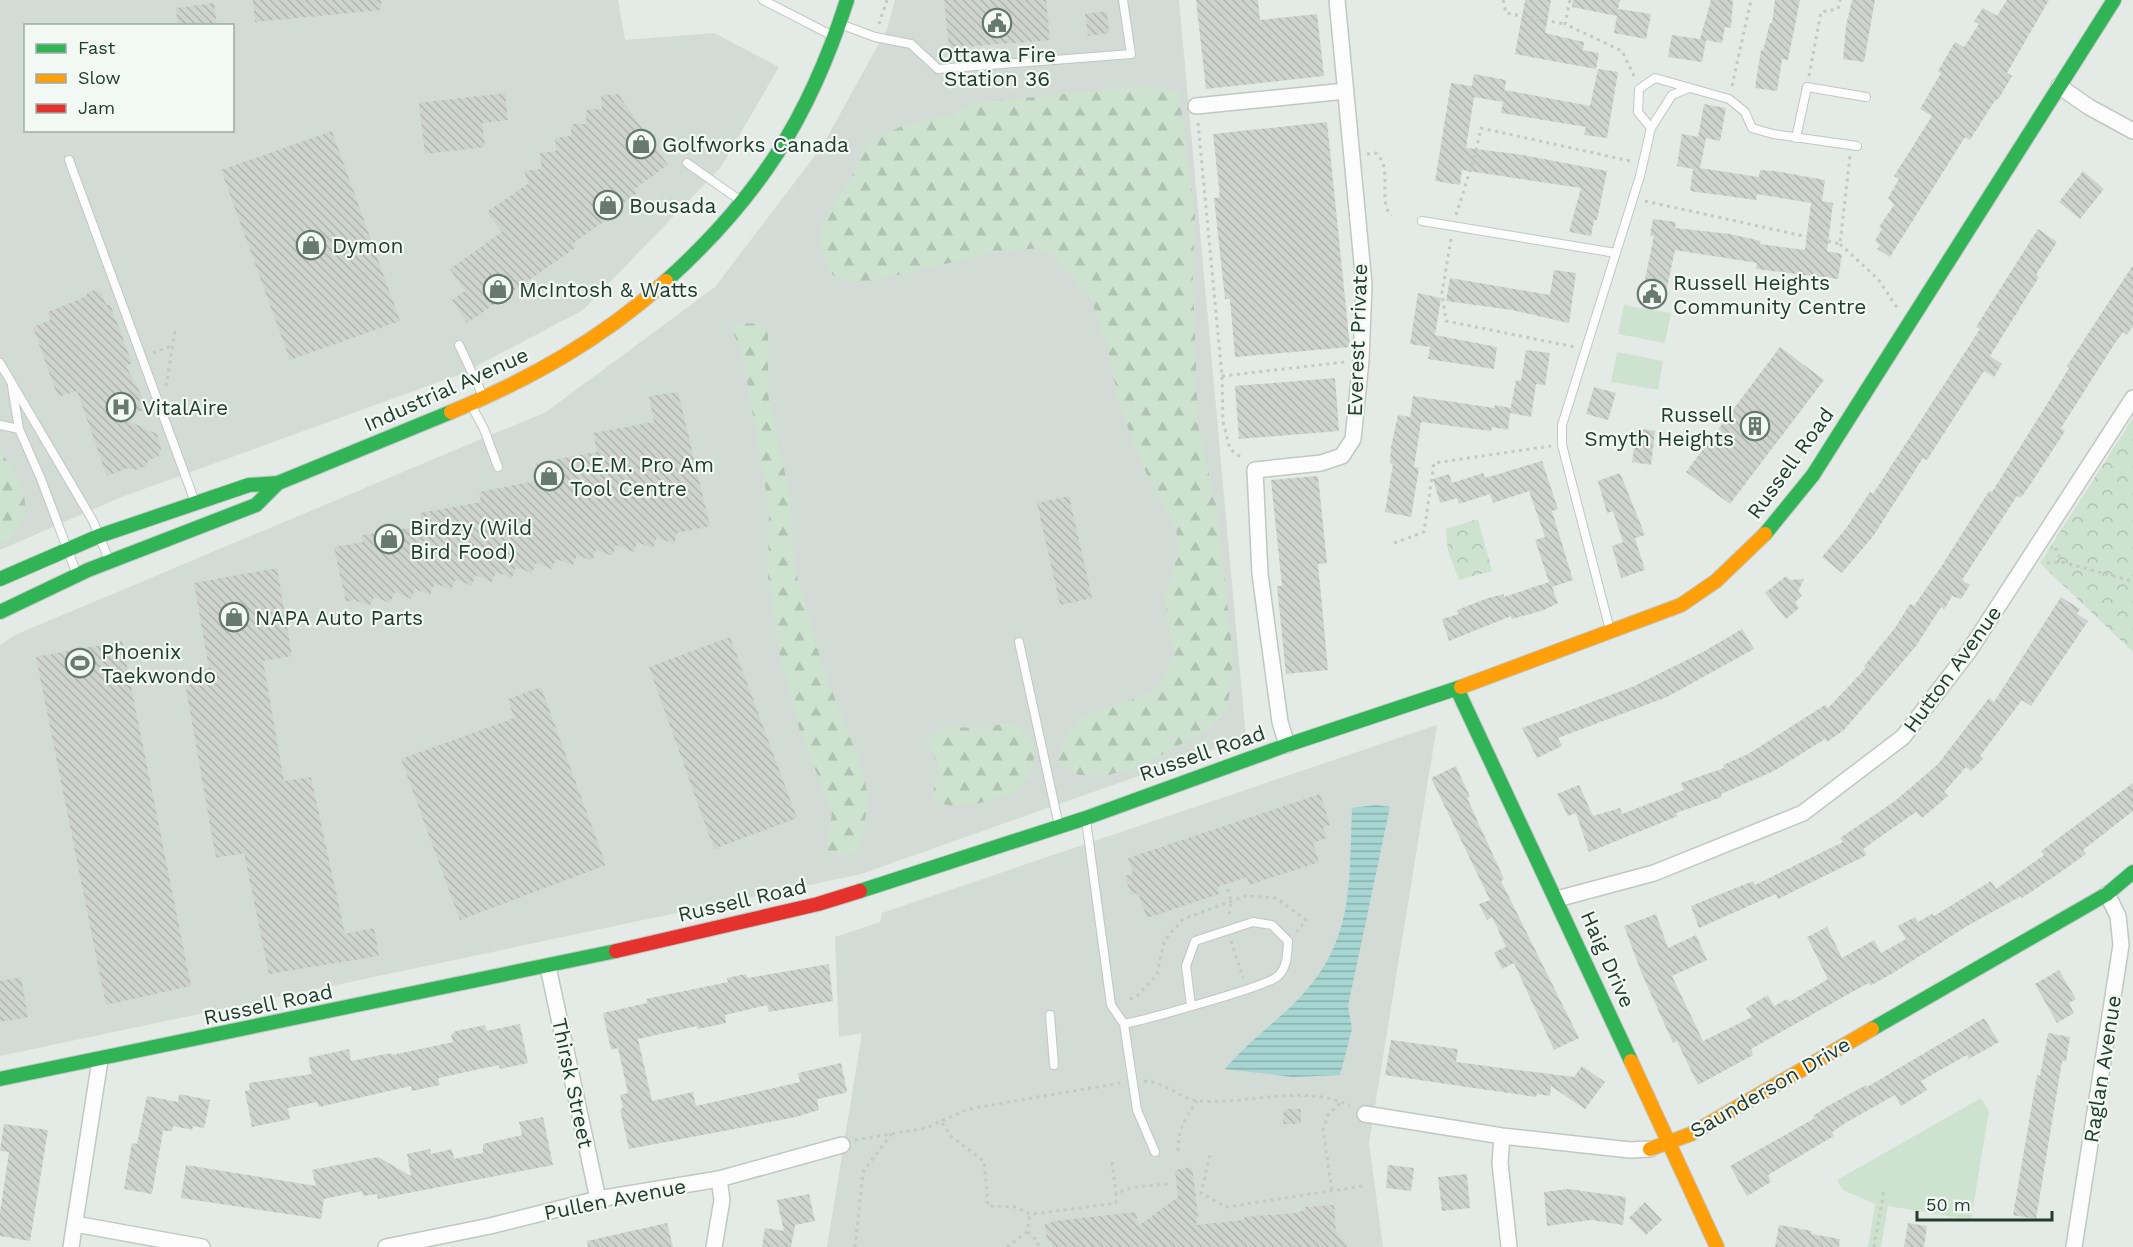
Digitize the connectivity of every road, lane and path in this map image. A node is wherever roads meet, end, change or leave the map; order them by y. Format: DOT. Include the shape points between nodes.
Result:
graph roads {
  1 [pos="763,0"];
  2 [pos="847,0"];
  3 [pos="887,0"];
  4 [pos="1123,0"];
  5 [pos="1337,0"];
  6 [pos="1503,0"];
  7 [pos="1570,0"];
  8 [pos="1751,0"];
  9 [pos="1839,0"];
  10 [pos="2114,0"];
  11 [pos="1565,24"];
  12 [pos="837,30"];
  13 [pos="875,37"];
  14 [pos="2059,86"];
  15 [pos="1808,87"];
  16 [pos="1689,88"];
  17 [pos="1640,89"];
  18 [pos="1346,91"];
  19 [pos="1866,97"];
  20 [pos="1729,99"];
  21 [pos="1196,106"];
  22 [pos="1650,128"];
  23 [pos="2133,131"];
  24 [pos="1796,138"];
  25 [pos="1854,146"];
  26 [pos="1352,155"];
  27 [pos="69,160"];
  28 [pos="687,163"];
  29 [pos="1642,164"];
  30 [pos="1633,198"];
  31 [pos="742,202"];
  32 [pos="1391,216"];
  33 [pos="1422,220"];
  34 [pos="1453,226"];
  35 [pos="1840,244"];
  36 [pos="1616,253"];
  37 [pos="1912,318"];
  38 [pos="175,331"];
  39 [pos="459,345"];
  40 [pos="1586,350"];
  41 [pos="1361,360"];
  42 [pos="0,363"];
  43 [pos="1222,376"];
  44 [pos="11,382"];
  45 [pos="156,396"];
  46 [pos="484,398"];
  47 [pos="2133,398"];
  48 [pos="470,404"];
  49 [pos="0,425"];
  50 [pos="19,429"];
  51 [pos="1562,445"];
  52 [pos="498,467"];
  53 [pos="1255,470"];
  54 [pos="278,483"];
  55 [pos="195,503"];
  56 [pos="99,536"];
  57 [pos="1394,543"];
  58 [pos="68,550"];
  59 [pos="2027,559"];
  60 [pos="109,562"];
  61 [pos="77,575"];
  62 [pos="0,579"];
  63 [pos="2133,584"];
  64 [pos="0,612"];
  65 [pos="1611,633"];
  66 [pos="1019,642"];
  67 [pos="1457,689"];
  68 [pos="1287,745"];
  69 [pos="1086,818"];
  70 [pos="1060,827"];
  71 [pos="2133,872"];
  72 [pos="2107,894"];
  73 [pos="1557,899"];
  74 [pos="548,967"];
  75 [pos="1191,1006"];
  76 [pos="1050,1015"];
  77 [pos="1124,1024"];
  78 [pos="100,1060"];
  79 [pos="1054,1065"];
  80 [pos="0,1079"];
  81 [pos="1133,1080"];
  82 [pos="1197,1101"];
  83 [pos="1341,1102"];
  84 [pos="1365,1114"];
  85 [pos="942,1123"];
  86 [pos="892,1132"];
  87 [pos="1502,1137"];
  88 [pos="1669,1143"];
  89 [pos="843,1145"];
  90 [pos="1650,1149"];
  91 [pos="1178,1151"];
  92 [pos="1155,1152"];
  93 [pos="1210,1155"];
  94 [pos="1112,1162"];
  95 [pos="719,1179"];
  96 [pos="1168,1185"];
  97 [pos="1363,1186"];
  98 [pos="1332,1190"];
  99 [pos="1884,1190"];
  100 [pos="1116,1193"];
  101 [pos="598,1199"];
  102 [pos="1030,1214"];
  103 [pos="75,1224"];
  104 [pos="1027,1232"];
  105 [pos="71,1247"];
  106 [pos="202,1247"];
  107 [pos="386,1247"];
  108 [pos="714,1247"];
  109 [pos="855,1247"];
  110 [pos="1006,1247"];
  111 [pos="1038,1247"];
  112 [pos="1509,1247"];
  113 [pos="1717,1247"];
  114 [pos="1874,1247"];
  115 [pos="2074,1247"];
  1 -- 12 [label="lane"];
  2 -- 12 [label="street, Industrial Avenue"];
  3 -- 13 [label="path"];
  4 -- 13 [label="lane" via="1131,54 938,69 911,45"];
  5 -- 18 [label="street, Everest Private"];
  6 -- 11 [label="path" via="1506,13"];
  7 -- 11 [label="path"];
  8 -- 20 [label="path"];
  9 -- 15 [label="path" via="1838,9 1821,12"];
  10 -- 14 [label="street, Russell Road"];
  11 -- 17 [label="path" via="1622,51"];
  12 -- 13 [label="lane"];
  12 -- 31 [label="street, Industrial Avenue" via="793,130 772,165"];
  14 -- 23 [label="street"];
  14 -- 37 [label="street, Russell Road"];
  15 -- 19 [label="lane"];
  15 -- 24 [label="lane"];
  16 -- 17 [label="lane" via="1654,78"];
  16 -- 20 [label="lane"];
  16 -- 22 [label="lane" via="1672,94"];
  17 -- 22 [label="lane" via="1638,112"];
  18 -- 21 [label="street"];
  18 -- 26 [label="street, Everest Private"];
  20 -- 24 [label="lane" via="1745,112 1752,128"];
  21 -- 43 [label="path"];
  22 -- 29 [label="lane"];
  24 -- 25 [label="lane"];
  25 -- 35 [label="path"];
  26 -- 32 [label="path" via="1376,153 1381,158 1386,179 1384,205"];
  26 -- 41 [label="street, Everest Private" via="1364,284"];
  27 -- 45 [label="lane"];
  28 -- 31 [label="lane"];
  29 -- 30 [label="lane"];
  29 -- 34 [label="path" via="1481,128"];
  30 -- 35 [label="path"];
  30 -- 36 [label="lane"];
  31 -- 46 [label="street, Industrial Avenue" via="649,297 523,382"];
  33 -- 34 [label="lane"];
  34 -- 36 [label="lane"];
  34 -- 40 [label="path" via="1442,293 1446,321"];
  35 -- 37 [label="path" via="1878,279 1894,307"];
  36 -- 40 [label="lane"];
  37 -- 65 [label="street, Russell Road" via="1813,475 1776,524 1716,581 1681,605"];
  38 -- 45 [label="path" via="166,389"];
  39 -- 46 [label="lane"];
  40 -- 51 [label="lane" via="1562,425"];
  41 -- 43 [label="path"];
  41 -- 53 [label="street, Everest Private" via="1353,439 1342,456 1321,463"];
  42 -- 44 [label="lane"];
  43 -- 53 [label="path" via="1223,422 1230,449"];
  44 -- 50 [label="lane"];
  44 -- 56 [label="lane" via="45,435"];
  45 -- 55 [label="lane"];
  46 -- 48 [label="street, Industrial Avenue"];
  47 -- 59 [label="street, Hutton Avenue"];
  48 -- 52 [label="lane"];
  48 -- 54 [label="street, Industrial Avenue"];
  49 -- 50 [label="lane"];
  50 -- 58 [label="lane"];
  51 -- 57 [label="path" via="1434,463 1424,532"];
  51 -- 65 [label="lane"];
  53 -- 68 [label="street" via="1260,574 1280,722"];
  54 -- 55 [label="street, Industrial Avenue" via="249,485"];
  54 -- 60 [label="street, Industrial Avenue" via="256,505"];
  55 -- 56 [label="street, Industrial Avenue"];
  56 -- 58 [label="street, Industrial Avenue"];
  56 -- 60 [label="lane"];
  58 -- 61 [label="lane"];
  58 -- 62 [label="street, Industrial Avenue"];
  59 -- 63 [label="path" via="2062,562"];
  59 -- 73 [label="street, Hutton Avenue" via="1970,651 1903,737 1803,813 1654,873"];
  60 -- 61 [label="street, Industrial Avenue"];
  61 -- 64 [label="street, Industrial Avenue"];
  65 -- 67 [label="street, Russell Road"];
  66 -- 70 [label="lane"];
  67 -- 68 [label="street, Russell Road"];
  67 -- 73 [label="street, Haig Drive"];
  68 -- 69 [label="street, Russell Road"];
  69 -- 70 [label="street, Russell Road"];
  69 -- 77 [label="lane" via="1111,1005"];
  70 -- 74 [label="street, Russell Road" via="818,904"];
  71 -- 72 [label="street, Saunderson Drive"];
  72 -- 88 [label="street, Saunderson Drive" via="1691,1134"];
  72 -- 115 [label="street, Raglan Avenue" via="2118,916 2121,945"];
  73 -- 88 [label="street, Haig Drive"];
  74 -- 78 [label="street, Russell Road"];
  74 -- 101 [label="street, Thirsk Street"];
  75 -- 75 [label="lane" via="1277,977 1287,962 1288,941 1272,925 1253,922 1195,941 1186,966"];
  75 -- 77 [label="lane"];
  76 -- 79 [label="lane"];
  77 -- 81 [label="lane"];
  78 -- 80 [label="street, Russell Road"];
  78 -- 103 [label="street"];
  81 -- 82 [label="path" via="1157,1081"];
  81 -- 85 [label="path" via="968,1109"];
  81 -- 92 [label="lane" via="1137,1110"];
  82 -- 83 [label="path" via="1298,1096"];
  82 -- 91 [label="path" via="1178,1135"];
  83 -- 84 [label="path"];
  83 -- 98 [label="path" via="1328,1115 1323,1130"];
  84 -- 87 [label="street, Saunderson Drive"];
  85 -- 86 [label="path"];
  85 -- 102 [label="path" via="952,1137 984,1161 988,1206 1016,1207"];
  86 -- 89 [label="path" via="861,1137"];
  86 -- 109 [label="path" via="862,1172"];
  87 -- 90 [label="street, Saunderson Drive"];
  87 -- 112 [label="street" via="1500,1163"];
  88 -- 90 [label="street, Saunderson Drive"];
  88 -- 113 [label="street, Haig Drive"];
  89 -- 95 [label="street, Pullen Avenue"];
  93 -- 98 [label="path" via="1201,1193 1226,1207"];
  94 -- 100 [label="path"];
  95 -- 101 [label="street, Pullen Avenue"];
  95 -- 108 [label="street" via="722,1200"];
  96 -- 100 [label="path"];
  97 -- 98 [label="path"];
  99 -- 114 [label="path"];
  100 -- 102 [label="path" via="1116,1203"];
  101 -- 107 [label="street, Pullen Avenue"];
  102 -- 104 [label="path"];
  103 -- 105 [label="street"];
  103 -- 106 [label="street"];
  104 -- 110 [label="path"];
  104 -- 111 [label="path"];
}
